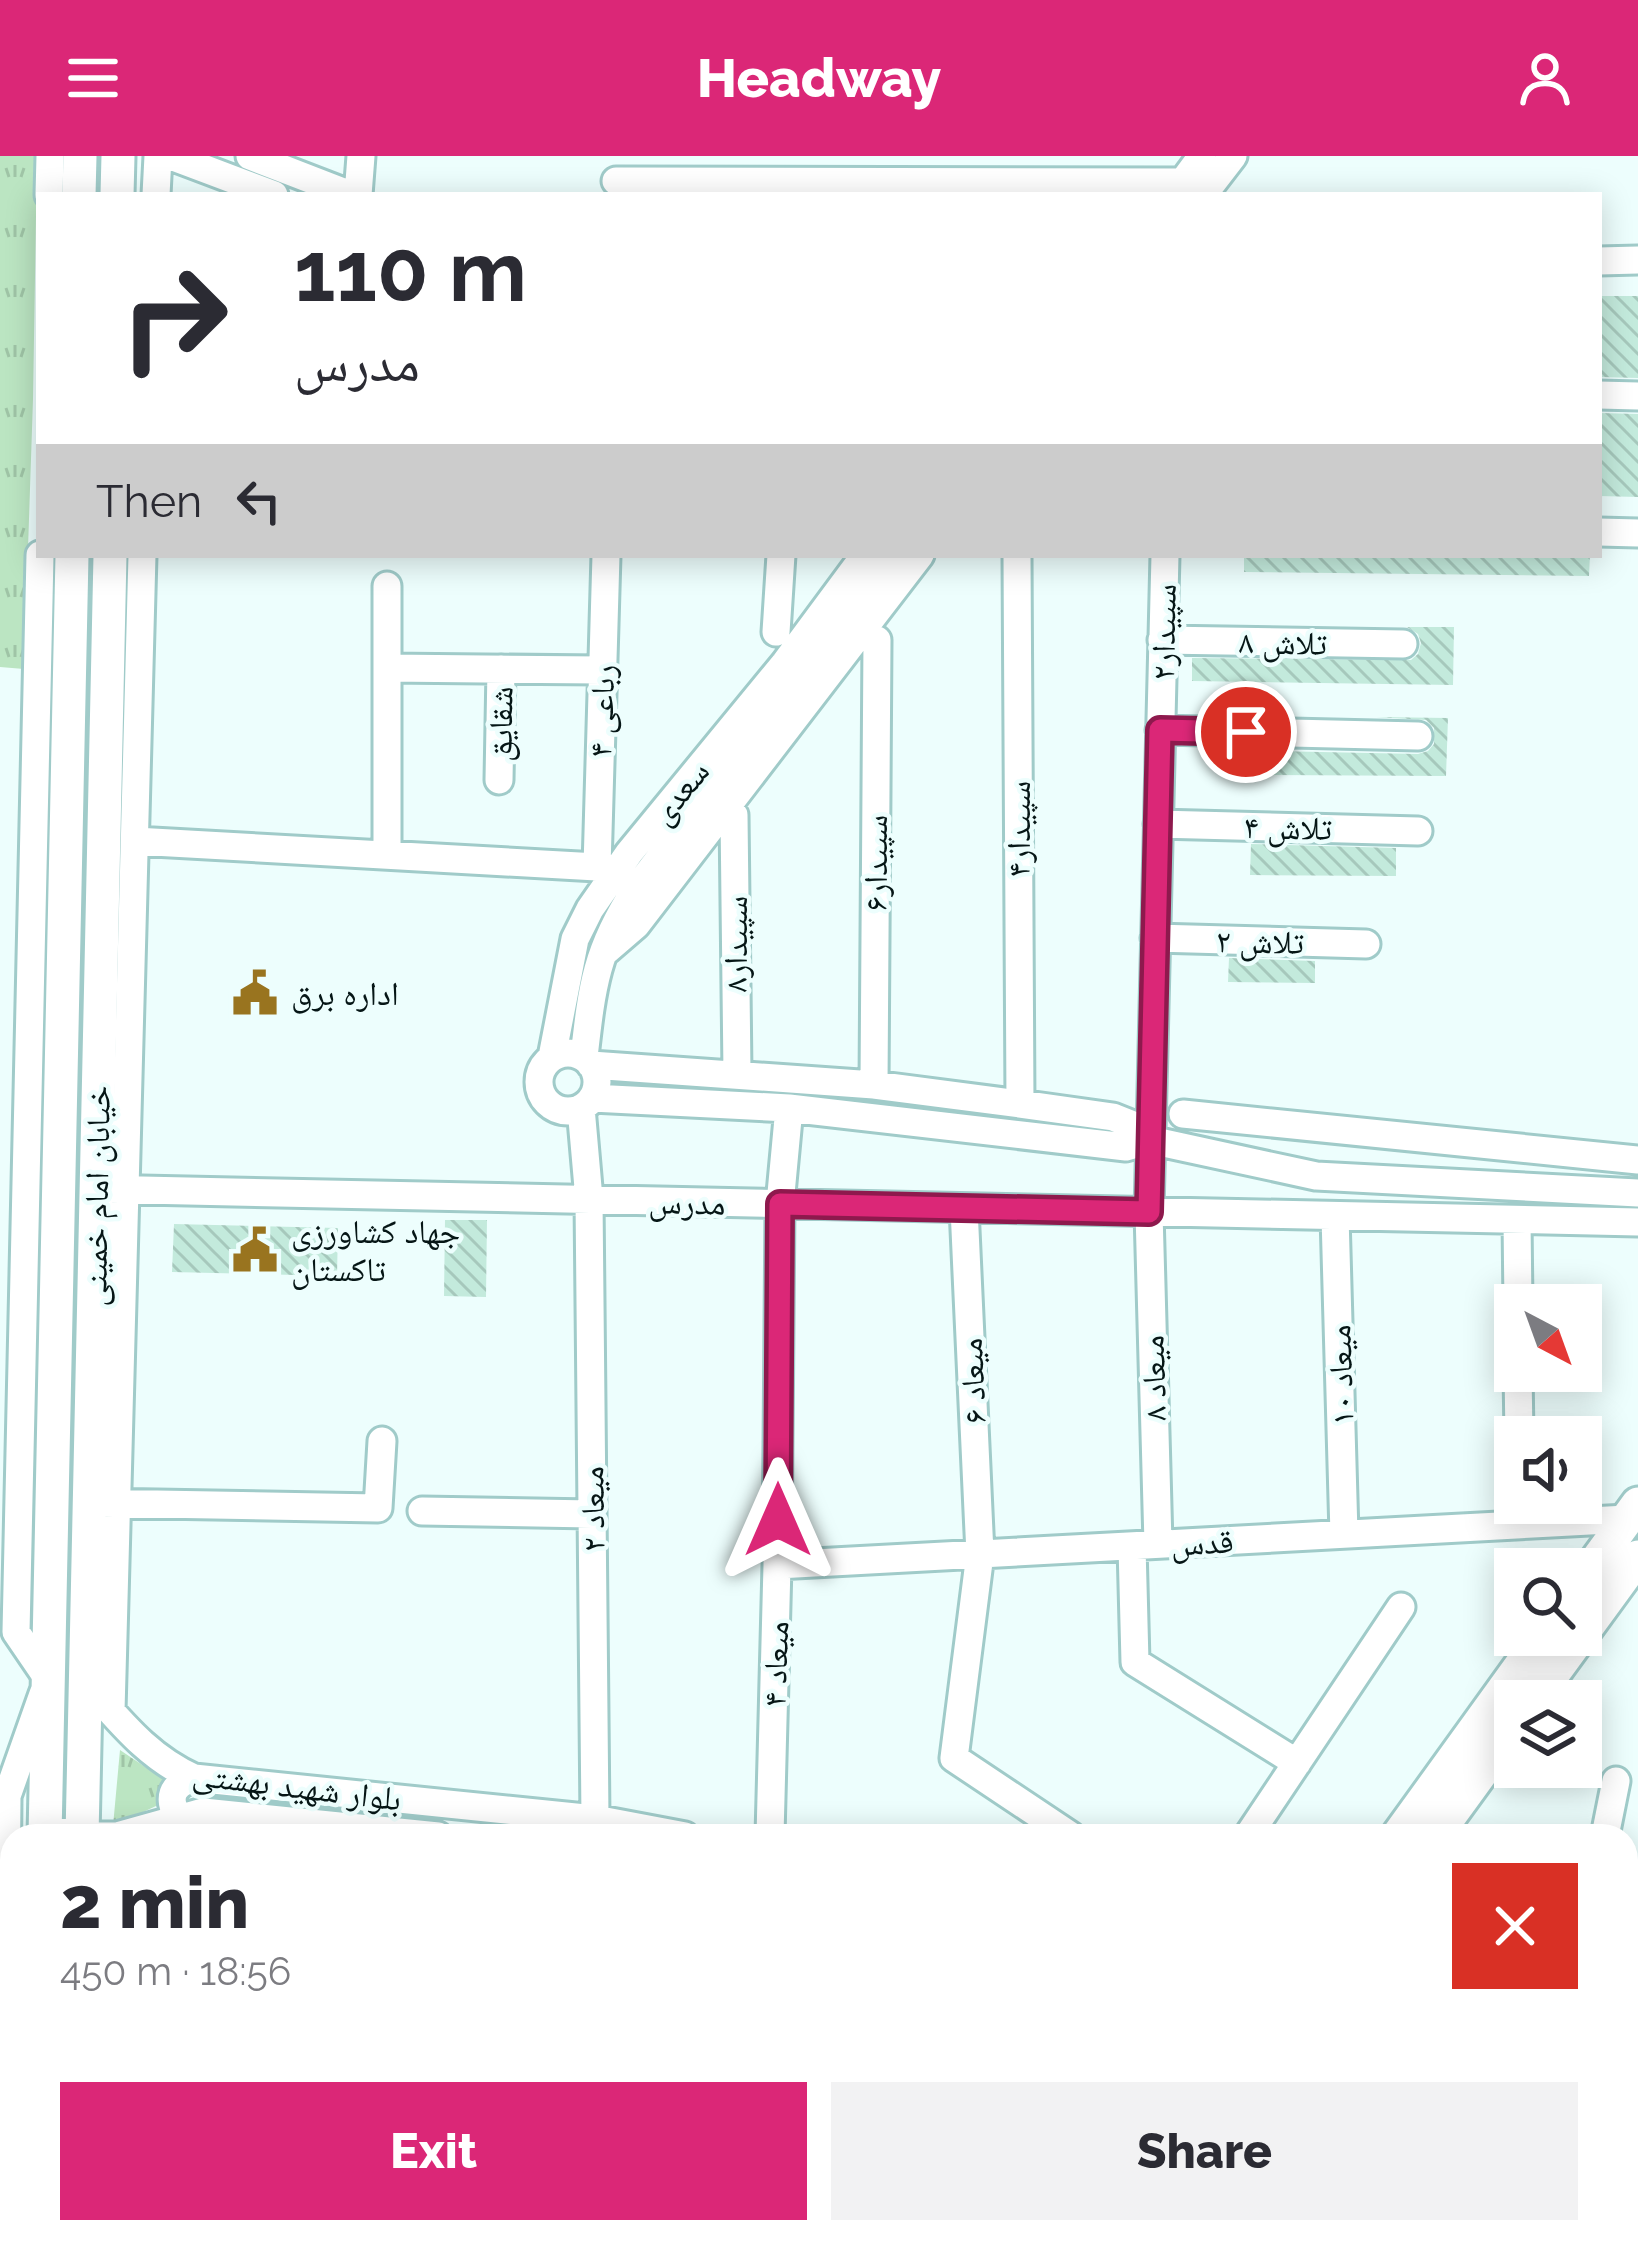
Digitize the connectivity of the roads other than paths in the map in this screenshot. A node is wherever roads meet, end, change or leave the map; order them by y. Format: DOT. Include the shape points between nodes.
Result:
graph roads {
  1 [pos="50,156"];
  2 [pos="80,156"];
  3 [pos="118,156"];
  4 [pos="158,156"];
  5 [pos="171,156"];
  6 [pos="250,156"];
  7 [pos="361,156"];
  8 [pos="1202,156"];
  9 [pos="1233,156"];
  10 [pos="1035,169"];
  11 [pos="616,177"];
  12 [pos="788,177"];
  13 [pos="1174,182"];
  14 [pos="306,187"];
  15 [pos="975,188"];
  16 [pos="49,192"];
  17 [pos="79,192"];
  18 [pos="117,192"];
  19 [pos="156,192"];
  20 [pos="266,192"];
  21 [pos="336,192"];
  22 [pos="355,192"];
  23 [pos="1638,260"];
  24 [pos="1602,261"];
  25 [pos="1602,395"];
  26 [pos="1638,396"];
  27 [pos="1602,532"];
  28 [pos="1638,533"];
  29 [pos="40,558"];
  30 [pos="72,558"];
  31 [pos="110,558"];
  32 [pos="142,558"];
  33 [pos="606,558"];
  34 [pos="781,558"];
  35 [pos="864,558"];
  36 [pos="890,558"];
  37 [pos="918,558"];
  38 [pos="1017,558"];
  39 [pos="1165,558"];
  40 [pos="387,586"];
  41 [pos="776,632"];
  42 [pos="877,640"];
  43 [pos="1162,640"];
  44 [pos="1403,644"];
  45 [pos="387,668"];
  46 [pos="501,669"];
  47 [pos="602,670"];
  48 [pos="1160,730"];
  49 [pos="1418,736"];
  50 [pos="499,780"];
  51 [pos="734,815"];
  52 [pos="1158,824"];
  53 [pos="1418,831"];
  54 [pos="135,841"];
  55 [pos="386,855"];
  56 [pos="1155,938"];
  57 [pos="1366,944"];
  58 [pos="599,957"];
  59 [pos="552,1057"];
  60 [pos="587,1061"];
  61 [pos="736,1073"];
  62 [pos="874,1085"];
  63 [pos="587,1103"];
  64 [pos="1020,1104"];
  65 [pos="789,1108"];
  66 [pos="1183,1114"];
  67 [pos="1323,1128"];
  68 [pos="1150,1140"];
  69 [pos="1638,1160"];
  70 [pos="1316,1176"];
  71 [pos="58,1189"];
  72 [pos="111,1189"];
  73 [pos="1638,1193"];
  74 [pos="589,1199"];
  75 [pos="780,1204"];
  76 [pos="964,1208"];
  77 [pos="1149,1212"];
  78 [pos="1323,1215"];
  79 [pos="1517,1220"];
  80 [pos="1638,1222"];
  81 [pos="1518,1284"];
  82 [pos="382,1441"];
  83 [pos="103,1503"];
  84 [pos="422,1511"];
  85 [pos="1632,1511"];
  86 [pos="1602,1512"];
  87 [pos="592,1514"];
  88 [pos="1494,1517"];
  89 [pos="1345,1534"];
  90 [pos="1145,1545"];
  91 [pos="1602,1553"];
  92 [pos="980,1554"];
  93 [pos="1638,1557"];
  94 [pos="778,1565"];
  95 [pos="1401,1607"];
  96 [pos="0,1641"];
  97 [pos="1528,1656"];
  98 [pos="49,1679"];
  99 [pos="1548,1680"];
  100 [pos="86,1682"];
  101 [pos="111,1712"];
  102 [pos="1494,1755"];
  103 [pos="1297,1763"];
  104 [pos="194,1778"];
  105 [pos="1616,1781"];
  106 [pos="4,1796"];
  107 [pos="595,1820"];
  108 [pos="45,1824"];
  109 [pos="82,1824"];
  110 [pos="178,1824"];
  111 [pos="188,1824"];
  112 [pos="320,1824"];
  113 [pos="618,1824"];
  114 [pos="770,1824"];
  115 [pos="1053,1824"];
  116 [pos="1256,1824"];
  117 [pos="1407,1824"];
  118 [pos="1444,1824"];
  119 [pos="1607,1824"];
  1 -- 16 [label="street"];
  2 -- 17 [label="main road"];
  3 -- 18 [label="main road"];
  4 -- 19 [label="street"];
  5 -- 20 [label="street"];
  6 -- 14 [label="street"];
  7 -- 22 [label="street"];
  8 -- 13 [label="street"];
  9 -- 13 [label="street"];
  10 -- 13 [label="street"];
  10 -- 15 [label="street"];
  11 -- 12 [label="street"];
  12 -- 15 [label="street"];
  14 -- 21 [label="street"];
  23 -- 24 [label="street"];
  25 -- 26 [label="street"];
  27 -- 28 [label="street"];
  29 -- 98 [label="street" via="16,1632"];
  30 -- 71 [label="main road, خیابان امام خمینی"];
  31 -- 72 [label="main road, خیابان امام خمینی"];
  32 -- 54 [label="street"];
  33 -- 47 [label="street, رباعی ۴"];
  34 -- 41 [label="street"];
  35 -- 59 [label="street, سعدی" via="590,909 575,939"];
  36 -- 58 [label="street, سعدی" via="636,889"];
  37 -- 58 [label="street, سعدی" via="636,926"];
  38 -- 64 [label="street, سپیدار۴"];
  39 -- 43 [label="street, سپیدار۲"];
  40 -- 45 [label="street"];
  42 -- 62 [label="street, سپیدار۶"];
  43 -- 44 [label="street, تلاش ۸"];
  43 -- 48 [label="street, سپیدار۲"];
  45 -- 46 [label="street"];
  45 -- 55 [label="street"];
  46 -- 47 [label="street"];
  46 -- 50 [label="street, شقایق"];
  47 -- 55 [label="street, رباعی ۴" via="597,868"];
  48 -- 49 [label="street"];
  48 -- 52 [label="street, سپیدار۲"];
  51 -- 61 [label="street, سپیدار۸"];
  52 -- 53 [label="street, تلاش ۴"];
  52 -- 56 [label="street, سپیدار۲"];
  54 -- 55 [label="street"];
  54 -- 72 [label="street"];
  56 -- 57 [label="street, تلاش ۲"];
  56 -- 68 [label="street, سپیدار۲"];
  58 -- 60 [label="street, سعدی"];
  59 -- 60 [label="street" via="569,1052"];
  59 -- 63 [label="street" via="539,1088 548,1103 564,1111"];
  60 -- 61 [label="street"];
  60 -- 63 [label="street" via="597,1083"];
  61 -- 62 [label="street"];
  62 -- 64 [label="street"];
  63 -- 65 [label="street"];
  63 -- 74 [label="street"];
  64 -- 68 [label="street" via="1113,1118"];
  65 -- 68 [label="street" via="1126,1147"];
  65 -- 75 [label="street, میعاد ۴"];
  66 -- 67 [label="street"];
  67 -- 69 [label="street"];
  67 -- 70 [label="street, میعاد ۱۰"];
  68 -- 70 [label="street"];
  68 -- 77 [label="street, میعاد ۸"];
  70 -- 73 [label="street"];
  70 -- 78 [label="street, میعاد ۱۰"];
  71 -- 72 [label="main road"];
  71 -- 98 [label="main road, خیابان امام خمینی"];
  72 -- 74 [label="street, مدرس"];
  72 -- 83 [label="main road, خیابان امام خمینی"];
  74 -- 75 [label="street, مدرس"];
  74 -- 87 [label="street, میعاد ۲"];
  75 -- 76 [label="street, مدرس"];
  75 -- 94 [label="street, میعاد ۴"];
  76 -- 77 [label="street, مدرس"];
  76 -- 92 [label="street, میعاد ۶"];
  77 -- 78 [label="street, مدرس"];
  77 -- 90 [label="street, میعاد ۸"];
  78 -- 79 [label="street, مدرس"];
  78 -- 89 [label="street, میعاد ۱۰"];
  79 -- 80 [label="street, مدرس"];
  79 -- 81 [label="street"];
  82 -- 83 [label="street" via="378,1508"];
  83 -- 100 [label="main road, خیابان امام خمینی"];
  83 -- 101 [label="street"];
  84 -- 87 [label="street"];
  85 -- 86 [label="street, قدس"];
  85 -- 91 [label="main road"];
  87 -- 107 [label="street, میعاد ۲"];
  88 -- 89 [label="street, قدس"];
  89 -- 90 [label="street, قدس"];
  90 -- 92 [label="street, قدس"];
  90 -- 103 [label="street, میعاد ۸" via="1135,1662"];
  92 -- 94 [label="street, قدس"];
  92 -- 115 [label="street, میعاد ۶" via="953,1758"];
  93 -- 99 [label="main road"];
  94 -- 114 [label="street, میعاد ۴"];
  95 -- 103 [label="street"];
  96 -- 98 [label="street" via="23,1673"];
  97 -- 117 [label="main road"];
  98 -- 100 [label="main road"];
  98 -- 106 [label="street"];
  98 -- 108 [label="main road, خیابان امام خمینی"];
  100 -- 101 [label="street, بلوار شهید بهشتی"];
  100 -- 109 [label="main road, خیابان امام خمینی"];
  101 -- 104 [label="street, بلوار شهید بهشتی" via="135,1739"];
  102 -- 118 [label="main road"];
  103 -- 116 [label="street"];
  104 -- 107 [label="street, بلوار شهید بهشتی"];
  104 -- 110 [label="street" via="172,1798"];
  105 -- 119 [label="street"];
  107 -- 113 [label="street, بلوار شهید بهشتی"];
  111 -- 112 [label="street, بلوار شهید بهشتی" via="203,1812"];
}
